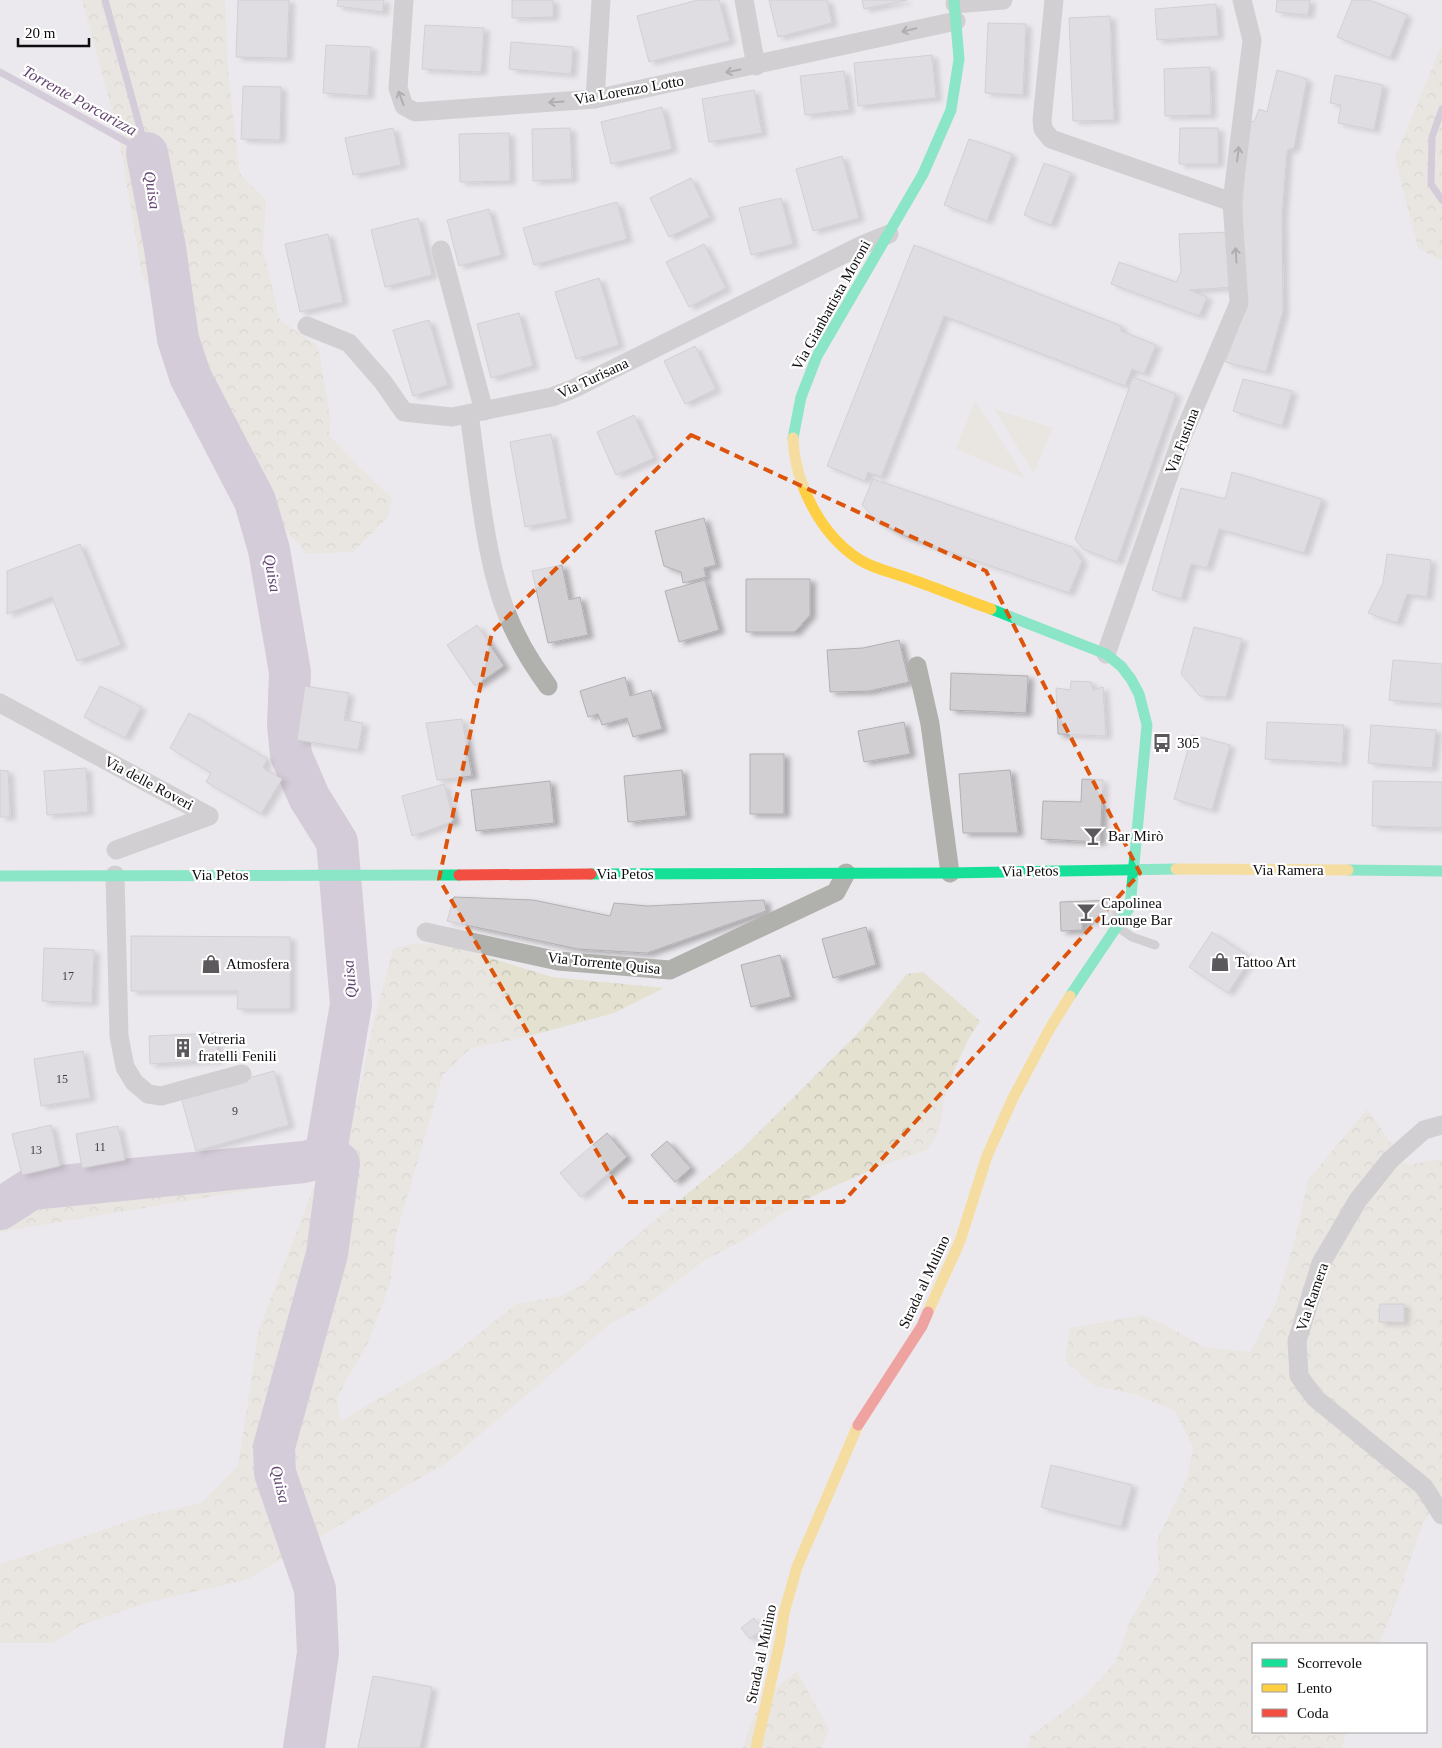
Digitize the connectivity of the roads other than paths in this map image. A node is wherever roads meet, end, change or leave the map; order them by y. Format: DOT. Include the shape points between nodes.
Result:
graph roads {
  1 [pos="404,0"];
  2 [pos="601,0"];
  3 [pos="744,0"];
  4 [pos="1003,0"];
  5 [pos="1054,0"];
  6 [pos="1242,0"];
  7 [pos="955,8"];
  8 [pos="756,66"];
  9 [pos="595,99"];
  10 [pos="1232,202"];
  11 [pos="889,234"];
  12 [pos="441,250"];
  13 [pos="307,326"];
  14 [pos="476,412"];
  15 [pos="1106,654"];
  16 [pos="917,666"];
  17 [pos="548,686"];
  18 [pos="0,703"];
  19 [pos="116,850"];
  20 [pos="1135,869"];
  21 [pos="1442,872"];
  22 [pos="846,873"];
  23 [pos="950,873"];
  24 [pos="0,876"];
  25 [pos="115,876"];
  26 [pos="1117,926"];
  27 [pos="426,932"];
  28 [pos="1155,945"];
  29 [pos="242,1074"];
  30 [pos="1442,1125"];
  31 [pos="1442,1515"];
  32 [pos="756,1748"];
  9 -- 1 [label="street, Via Lorenzo Lotto, one-way" via="415,112 404,106 398,88"];
  2 -- 9 [label="street"];
  3 -- 8 [label="street"];
  4 -- 7 [label="street"];
  5 -- 10 [label="street" via="1042,120 1043,129 1051,139"];
  10 -- 6 [label="street, Via Fustina, one-way" via="1252,40"];
  7 -- 8 [label="street, Via Lorenzo Lotto, one-way"];
  7 -- 11 [label="street, Via Gianbattista Moroni" via="959,59 951,110 923,174"];
  8 -- 9 [label="street, Via Lorenzo Lotto, one-way"];
  15 -- 10 [label="street, Via Fustina, one-way" via="1182,437 1239,303"];
  11 -- 14 [label="street, Via Turisana" via="573,389 552,397"];
  11 -- 15 [label="street, Via Gianbattista Moroni" via="817,356 802,388 792,442 794,466 808,499 829,531 859,559"];
  12 -- 14 [label="street"];
  13 -- 14 [label="street, Via Turisana" via="349,343 404,412 452,417"];
  14 -- 17 [label="street" via="496,581 515,631"];
  15 -- 20 [label="street" via="1131,679 1139,694 1147,725"];
  16 -- 23 [label="street" via="930,724"];
  18 -- 19 [label="street, Via delle Roveri" via="210,816"];
  20 -- 21 [label="street, Via Ramera"];
  20 -- 23 [label="street, Via Petos"];
  20 -- 26 [label="street, Strada al Mulino" via="1130,907"];
  22 -- 23 [label="street, Via Petos"];
  22 -- 25 [label="street, Via Petos"];
  22 -- 27 [label="street, Via Torrente Quisa" via="836,892 670,970 558,961"];
  24 -- 25 [label="street, Via Petos"];
  25 -- 29 [label="street" via="119,1036 125,1067 134,1082 148,1094 160,1096"];
  26 -- 28 [label="lane" via="1132,937"];
  26 -- 32 [label="street, Strada al Mulino" via="1049,1030 1013,1098 987,1156 960,1241 922,1326 853,1432 797,1567 784,1613"];
  30 -- 31 [label="street, Via Ramera" via="1424,1130 1390,1160 1358,1200 1322,1263 1297,1341 1299,1376 1314,1398 1424,1487"];
}
